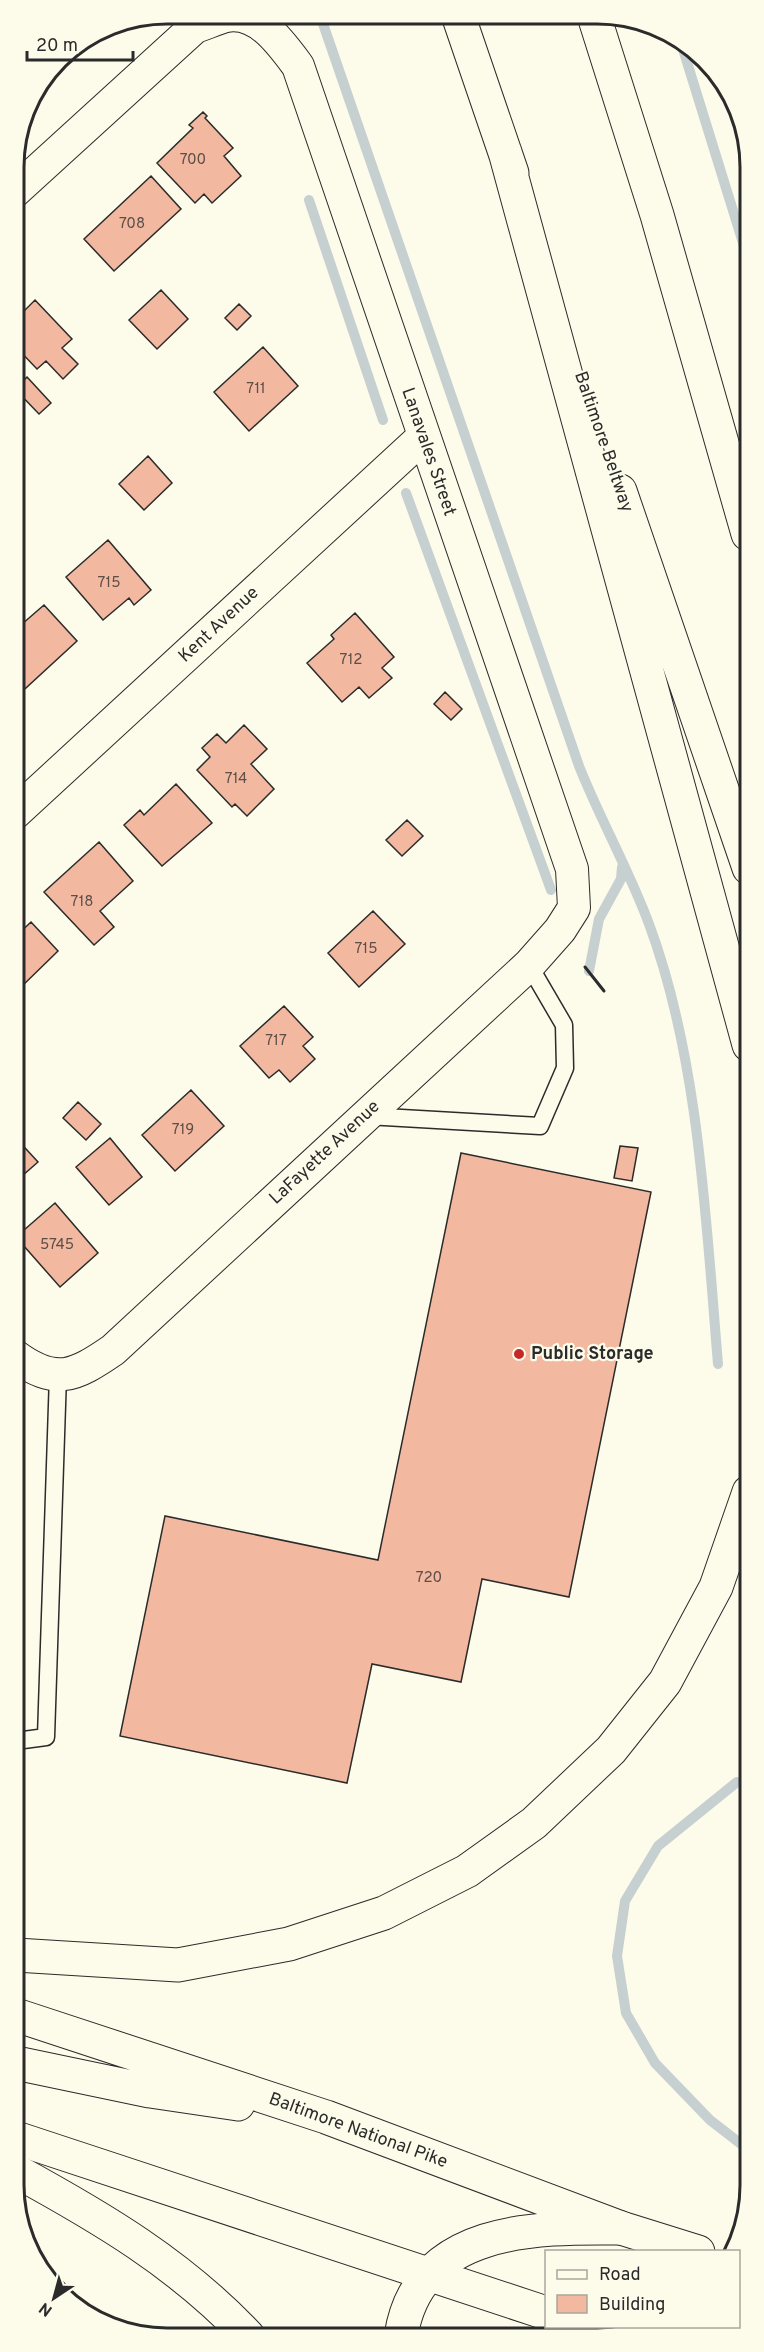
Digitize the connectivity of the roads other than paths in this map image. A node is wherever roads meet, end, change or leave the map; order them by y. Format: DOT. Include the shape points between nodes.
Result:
graph roads {
  1 [pos="203,24"];
  2 [pos="258,24"];
  3 [pos="461,24"];
  4 [pos="597,24"];
  5 [pos="505,152"];
  6 [pos="24,183"];
  7 [pos="657,215"];
  8 [pos="423,437"];
  9 [pos="740,449"];
  10 [pos="740,506"];
  11 [pos="24,805"];
  12 [pos="740,844"];
  13 [pos="574,908"];
  14 [pos="528,965"];
  15 [pos="740,1012"];
  16 [pos="365,1116"];
  17 [pos="24,1362"];
  18 [pos="58,1375"];
  19 [pos="740,1518"];
  20 [pos="24,1740"];
  21 [pos="24,1955"];
  22 [pos="24,2018"];
  23 [pos="24,2064"];
  24 [pos="326,2117"];
  25 [pos="24,2141"];
  26 [pos="24,2176"];
  27 [pos="621,2228"];
  28 [pos="692,2250"];
  29 [pos="428,2274"];
  30 [pos="545,2313"];
  31 [pos="240,2328"];
  32 [pos="402,2328"];
  1 -- 6 [label="street, Lanavales Street" via="195,27"];
  2 -- 8 [label="street, Lanavales Street" via="278,39 298,66"];
  3 -- 5 [label="main road, Baltimore Beltway"];
  4 -- 7 [label="main road"];
  5 -- 12 [label="main road, Baltimore Beltway"];
  5 -- 15 [label="main road"];
  7 -- 9 [label="main road"];
  7 -- 10 [label="main road"];
  8 -- 11 [label="street, Kent Avenue"];
  8 -- 13 [label="street, Lanavales Street" via="572,869"];
  13 -- 14 [label="street, LaFayette Avenue"];
  14 -- 16 [label="street, LaFayette Avenue"];
  14 -- 16 [label="lane" via="564,1025 565,1068 540,1126"];
  16 -- 18 [label="street, LaFayette Avenue" via="112,1350 83,1371"];
  17 -- 18 [label="street"];
  18 -- 20 [label="lane" via="46,1737"];
  19 -- 21 [label="main road" via="716,1587 665,1682 611,1750 534,1823 467,1872 384,1913 289,1944 178,1965"];
  22 -- 24 [label="main road, Baltimore National Pike"];
  23 -- 24 [label="main road" via="150,2091"];
  24 -- 27 [label="main road, Baltimore National Pike"];
  25 -- 29 [label="main road"];
  26 -- 31 [label="main road" via="104,2219 157,2255 206,2294"];
  27 -- 28 [label="main road, Baltimore National Pike"];
  27 -- 29 [label="main road" via="563,2227 497,2236 466,2246"];
  29 -- 30 [label="main road"];
  29 -- 32 [label="main road" via="404,2316"];
}
